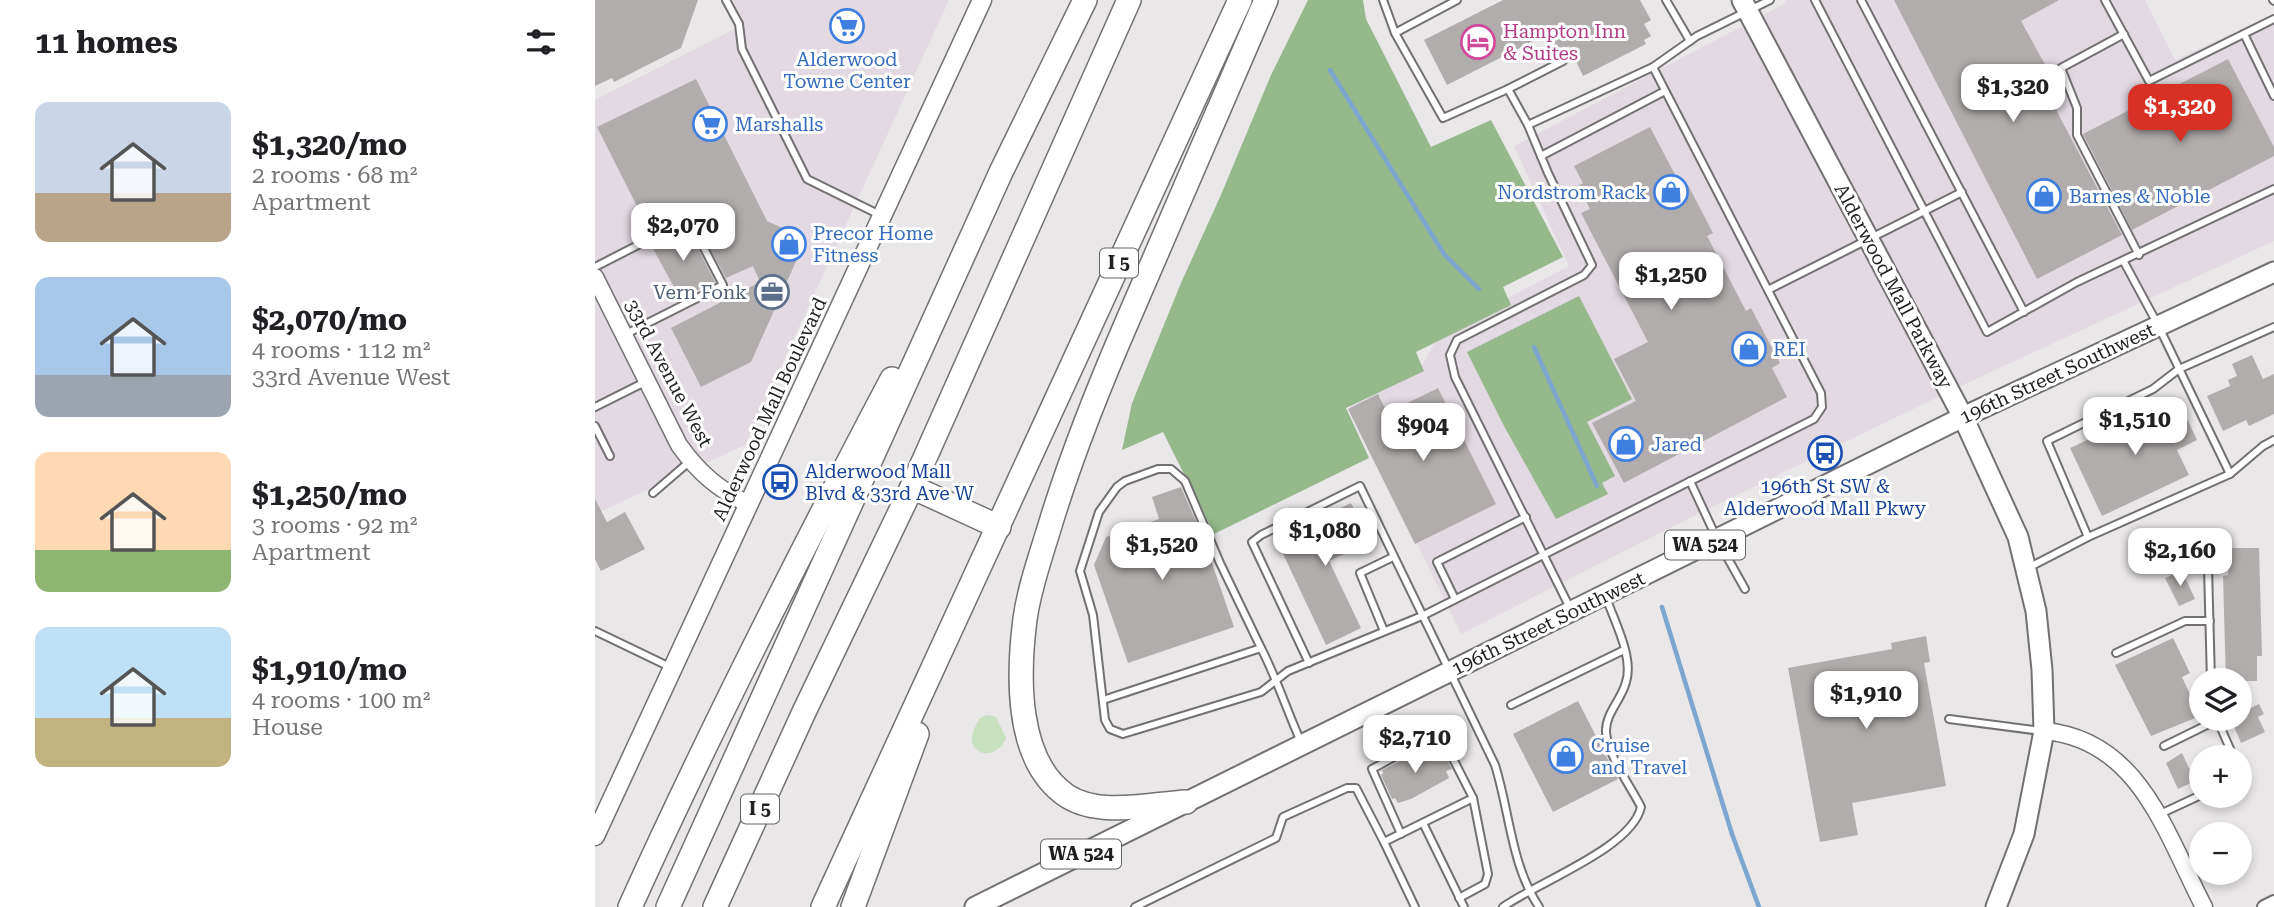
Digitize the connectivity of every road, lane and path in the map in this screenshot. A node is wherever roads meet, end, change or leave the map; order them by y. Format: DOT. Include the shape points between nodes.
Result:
graph roads {
  1 [pos="726,0"];
  2 [pos="982,0"];
  3 [pos="1085,0"];
  4 [pos="1129,0"];
  5 [pos="1240,0"];
  6 [pos="1266,0"];
  7 [pos="1383,0"];
  8 [pos="1457,0"];
  9 [pos="1666,0"];
  10 [pos="1770,0"];
  11 [pos="1815,0"];
  12 [pos="1861,0"];
  13 [pos="2105,0"];
  14 [pos="1745,5"];
  15 [pos="2274,19"];
  16 [pos="1395,33"];
  17 [pos="2123,34"];
  18 [pos="2244,34"];
  19 [pos="1690,41"];
  20 [pos="1563,61"];
  21 [pos="1653,67"];
  22 [pos="1508,89"];
  23 [pos="1665,91"];
  24 [pos="2274,96"];
  25 [pos="1528,125"];
  26 [pos="1541,156"];
  27 [pos="1001,172"];
  28 [pos="2274,189"];
  29 [pos="1962,192"];
  30 [pos="1925,212"];
  31 [pos="881,216"];
  32 [pos="1868,239"];
  33 [pos="2139,255"];
  34 [pos="2124,262"];
  35 [pos="595,267"];
  36 [pos="2274,272"];
  37 [pos="595,277"];
  38 [pos="1768,289"];
  39 [pos="2024,312"];
  40 [pos="2158,325"];
  41 [pos="2274,327"];
  42 [pos="624,335"];
  43 [pos="2179,369"];
  44 [pos="647,381"];
  45 [pos="595,407"];
  46 [pos="1963,417"];
  47 [pos="595,426"];
  48 [pos="2274,440"];
  49 [pos="610,456"];
  50 [pos="691,461"];
  51 [pos="2229,474"];
  52 [pos="1690,481"];
  53 [pos="912,487"];
  54 [pos="653,493"];
  55 [pos="748,504"];
  56 [pos="1526,517"];
  57 [pos="999,527"];
  58 [pos="2088,537"];
  59 [pos="1717,539"];
  60 [pos="1545,554"];
  61 [pos="1394,557"];
  62 [pos="2208,568"];
  63 [pos="2025,569"];
  64 [pos="1745,589"];
  65 [pos="1605,594"];
  66 [pos="1455,599"];
  67 [pos="963,606"];
  68 [pos="1572,611"];
  69 [pos="1422,616"];
  70 [pos="2210,621"];
  71 [pos="595,631"];
  72 [pos="1384,631"];
  73 [pos="1261,648"];
  74 [pos="1624,650"];
  75 [pos="2116,653"];
  76 [pos="1309,663"];
  77 [pos="672,668"];
  78 [pos="2211,668"];
  79 [pos="1451,671"];
  80 [pos="1278,679"];
  81 [pos="1103,700"];
  82 [pos="1511,705"];
  83 [pos="1949,719"];
  84 [pos="2044,731"];
  85 [pos="2195,731"];
  86 [pos="1302,744"];
  87 [pos="2164,746"];
  88 [pos="1473,798"];
  89 [pos="2189,801"];
  90 [pos="1186,802"];
  91 [pos="2157,816"];
  92 [pos="1423,823"];
  93 [pos="1401,834"];
  94 [pos="595,836"];
  95 [pos="1384,842"];
  96 [pos="1527,890"];
  97 [pos="1459,898"];
  98 [pos="2274,902"];
  99 [pos="630,907"];
  100 [pos="668,907"];
  101 [pos="715,907"];
  102 [pos="823,907"];
  103 [pos="853,907"];
  104 [pos="975,907"];
  105 [pos="1135,907"];
  106 [pos="1415,907"];
  107 [pos="1464,907"];
  108 [pos="1503,907"];
  109 [pos="1539,907"];
  110 [pos="1997,907"];
  111 [pos="2204,907"];
  112 [pos="2264,907"];
  1 -- 31 [label="lane" via="739,24 742,49 807,179"];
  2 -- 31 [label="main road, Alderwood Mall Boulevard"];
  3 -- 27 [label="highway"];
  4 -- 53 [label="highway, I 5"];
  5 -- 57 [label="highway, I 5"];
  6 -- 90 [label="highway" via="1088,413 1039,561 1023,643 1029,736 1034,755 1054,786 1087,805"];
  7 -- 16 [label="lane"];
  8 -- 16 [label="lane"];
  9 -- 19 [label="lane"];
  10 -- 14 [label="lane"];
  11 -- 30 [label="lane"];
  12 -- 29 [label="lane"];
  13 -- 17 [label="lane"];
  14 -- 19 [label="lane"];
  14 -- 32 [label="main road, Alderwood Mall Parkway"];
  15 -- 18 [label="lane"];
  16 -- 22 [label="lane" via="1443,118"];
  17 -- 18 [label="lane" via="2149,81"];
  17 -- 33 [label="lane" via="2061,68 2077,108 2077,135"];
  18 -- 24 [label="lane"];
  19 -- 21 [label="lane"];
  20 -- 22 [label="lane"];
  21 -- 23 [label="lane"];
  21 -- 25 [label="lane"];
  22 -- 25 [label="lane"];
  23 -- 26 [label="lane"];
  23 -- 38 [label="lane"];
  25 -- 26 [label="lane"];
  26 -- 56 [label="lane" via="1592,265 1584,275 1457,340 1450,355 1455,377"];
  27 -- 99 [label="highway" via="813,527"];
  27 -- 100 [label="highway"];
  28 -- 33 [label="lane"];
  29 -- 30 [label="lane"];
  29 -- 39 [label="lane"];
  30 -- 32 [label="lane"];
  30 -- 39 [label="lane" via="1987,332"];
  31 -- 55 [label="main road, Alderwood Mall Boulevard"];
  32 -- 38 [label="lane"];
  32 -- 46 [label="main road, Alderwood Mall Parkway"];
  33 -- 34 [label="lane"];
  34 -- 39 [label="lane"];
  34 -- 40 [label="lane"];
  35 -- 42 [label="lane" via="689,219 723,285"];
  36 -- 40 [label="main road, 196th Street Southwest / WA 524"];
  37 -- 42 [label="street, 33rd Avenue West"];
  38 -- 52 [label="lane" via="1821,393 1822,407 1814,419"];
  40 -- 43 [label="lane"];
  40 -- 46 [label="main road, 196th Street Southwest / WA 524"];
  41 -- 43 [label="lane"];
  42 -- 44 [label="street, 33rd Avenue West"];
  43 -- 51 [label="lane"];
  43 -- 58 [label="lane" via="2153,389 2047,441"];
  44 -- 45 [label="lane"];
  44 -- 50 [label="street, 33rd Avenue West"];
  46 -- 59 [label="main road, 196th Street Southwest / WA 524"];
  46 -- 63 [label="main road, Alderwood Mall Parkway" via="2009,515"];
  47 -- 49 [label="lane"];
  48 -- 51 [label="lane"];
  50 -- 54 [label="lane"];
  50 -- 55 [label="street, 33rd Avenue West" via="713,485"];
  51 -- 58 [label="lane"];
  52 -- 59 [label="lane"];
  52 -- 60 [label="lane"];
  53 -- 57 [label="highway"];
  53 -- 101 [label="highway, I 5"];
  55 -- 77 [label="main road, Alderwood Mall Boulevard"];
  56 -- 60 [label="lane"];
  56 -- 66 [label="lane" via="1437,562"];
  57 -- 67 [label="highway, I 5"];
  58 -- 63 [label="lane"];
  59 -- 64 [label="lane"];
  59 -- 65 [label="main road, 196th Street Southwest / WA 524"];
  60 -- 66 [label="lane"];
  60 -- 68 [label="lane"];
  61 -- 69 [label="lane"];
  61 -- 72 [label="lane" via="1360,573"];
  61 -- 76 [label="lane" via="1360,486 1252,542"];
  62 -- 70 [label="lane"];
  63 -- 84 [label="main road, Alderwood Mall Parkway" via="2037,623"];
  65 -- 68 [label="main road, 196th Street Southwest / WA 524"];
  65 -- 74 [label="lane"];
  66 -- 69 [label="lane"];
  67 -- 102 [label="highway, I 5"];
  67 -- 103 [label="highway"];
  68 -- 79 [label="main road, 196th Street Southwest / WA 524"];
  69 -- 72 [label="lane"];
  69 -- 79 [label="lane"];
  70 -- 75 [label="lane" via="2185,621"];
  70 -- 78 [label="lane"];
  71 -- 77 [label="lane"];
  72 -- 76 [label="lane"];
  73 -- 80 [label="lane"];
  73 -- 81 [label="lane"];
  73 -- 81 [label="lane" via="1185,481 1171,469 1142,474 1125,481 1109,496 1093,525 1080,570 1093,615"];
  74 -- 82 [label="lane"];
  74 -- 96 [label="lane" via="1626,682 1606,734 1641,807 1639,814 1614,844"];
  76 -- 80 [label="lane"];
  77 -- 94 [label="main road, Alderwood Mall Boulevard"];
  79 -- 86 [label="main road, 196th Street Southwest / WA 524"];
  79 -- 96 [label="lane" via="1495,765"];
  80 -- 81 [label="lane" via="1261,692 1123,734 1110,729"];
  80 -- 86 [label="lane"];
  83 -- 84 [label="lane"];
  84 -- 91 [label="street" via="2067,733 2118,760 2140,784"];
  84 -- 110 [label="main road, Alderwood Mall Parkway" via="2024,834"];
  85 -- 87 [label="lane"];
  86 -- 90 [label="main road, 196th Street Southwest / WA 524"];
  88 -- 92 [label="lane"];
  88 -- 93 [label="lane" via="1443,739 1429,738 1372,769"];
  88 -- 97 [label="lane" via="1488,874 1485,884"];
  89 -- 91 [label="lane"];
  90 -- 104 [label="main road, 196th Street Southwest / WA 524"];
  91 -- 111 [label="street"];
  92 -- 93 [label="lane"];
  92 -- 97 [label="lane"];
  93 -- 95 [label="lane"];
  95 -- 105 [label="lane" via="1356,788 1347,788 1283,817 1276,838"];
  95 -- 106 [label="lane"];
  96 -- 108 [label="lane"];
  96 -- 109 [label="lane"];
  97 -- 107 [label="lane"];
  98 -- 112 [label="street"];
}
